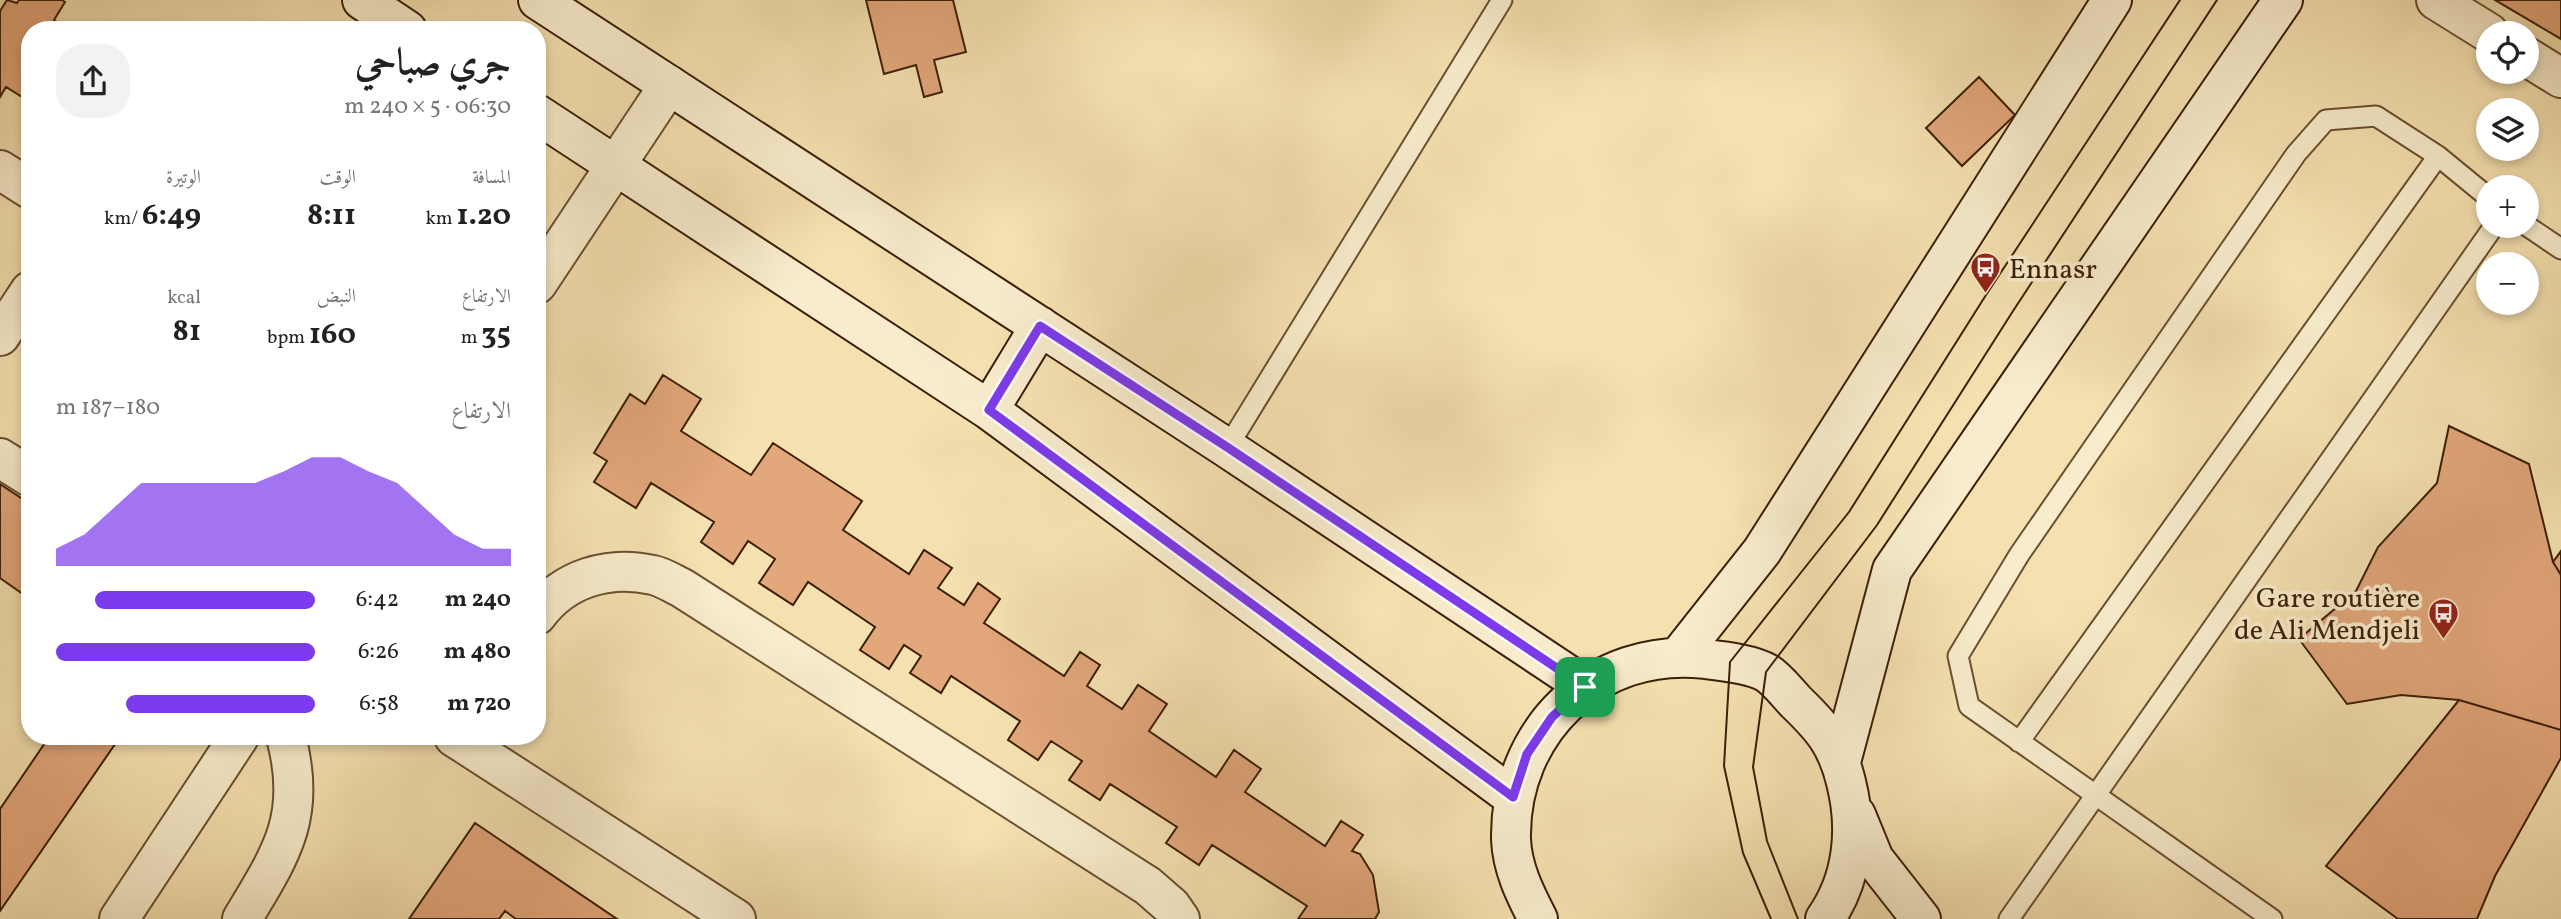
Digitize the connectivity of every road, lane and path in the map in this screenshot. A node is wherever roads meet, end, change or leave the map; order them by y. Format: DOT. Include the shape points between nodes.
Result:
graph roads {
  1 [pos="362,0"];
  2 [pos="538,0"];
  3 [pos="1502,0"];
  4 [pos="2112,0"];
  5 [pos="2283,0"];
  6 [pos="2436,0"];
  7 [pos="394,21"];
  8 [pos="2476,25"];
  9 [pos="2539,64"];
  10 [pos="2561,78"];
  11 [pos="669,85"];
  12 [pos="546,120"];
  13 [pos="2438,156"];
  14 [pos="616,166"];
  15 [pos="0,170"];
  16 [pos="21,183"];
  17 [pos="2476,187"];
  18 [pos="2539,234"];
  19 [pos="2486,238"];
  20 [pos="2561,249"];
  21 [pos="546,271"];
  22 [pos="21,304"];
  23 [pos="1040,326"];
  24 [pos="0,336"];
  25 [pos="989,410"];
  26 [pos="1227,447"];
  27 [pos="0,458"];
  28 [pos="21,471"];
  29 [pos="546,604"];
  30 [pos="1679,656"];
  31 [pos="1585,687"];
  32 [pos="2019,742"];
  33 [pos="234,745"];
  34 [pos="288,745"];
  35 [pos="468,745"];
  36 [pos="1841,762"];
  37 [pos="2095,794"];
  38 [pos="1513,797"];
  39 [pos="1853,808"];
  40 [pos="119,919"];
  41 [pos="242,919"];
  42 [pos="736,919"];
  43 [pos="1180,919"];
  44 [pos="1538,919"];
  45 [pos="1825,919"];
  46 [pos="1921,919"];
  47 [pos="2009,919"];
  48 [pos="2272,919"];
  1 -- 7 [label="street"];
  2 -- 11 [label="street"];
  3 -- 26 [label="lane"];
  4 -- 30 [label="street" via="1762,551"];
  5 -- 36 [label="street" via="1892,570"];
  6 -- 8 [label="street"];
  9 -- 10 [label="street"];
  11 -- 14 [label="street"];
  11 -- 23 [label="street"];
  12 -- 14 [label="street"];
  13 -- 17 [label="lane"];
  13 -- 32 [label="lane"];
  13 -- 32 [label="lane" via="2376,116 2326,120 2296,154 2019,555 1958,656 1969,706"];
  14 -- 21 [label="street"];
  14 -- 25 [label="street"];
  15 -- 16 [label="street"];
  18 -- 20 [label="lane"];
  19 -- 37 [label="lane"];
  22 -- 24 [label="street"];
  23 -- 25 [label="street"];
  23 -- 26 [label="street"];
  25 -- 38 [label="street"];
  26 -- 31 [label="street"];
  27 -- 28 [label="street"];
  29 -- 43 [label="street" via="569,585 597,574 655,575 682,588 1148,886"];
  30 -- 31 [label="street" via="1630,664"];
  30 -- 36 [label="street" via="1766,672 1825,730"];
  31 -- 38 [label="street" via="1552,717 1527,754"];
  32 -- 37 [label="lane"];
  33 -- 40 [label="street"];
  34 -- 41 [label="street" via="295,804 286,842"];
  35 -- 42 [label="street"];
  36 -- 39 [label="street"];
  37 -- 47 [label="lane"];
  37 -- 48 [label="lane"];
  38 -- 44 [label="street" via="1511,841 1520,885"];
  39 -- 45 [label="street" via="1851,857 1836,904"];
  39 -- 46 [label="street" via="1874,859"];
}
